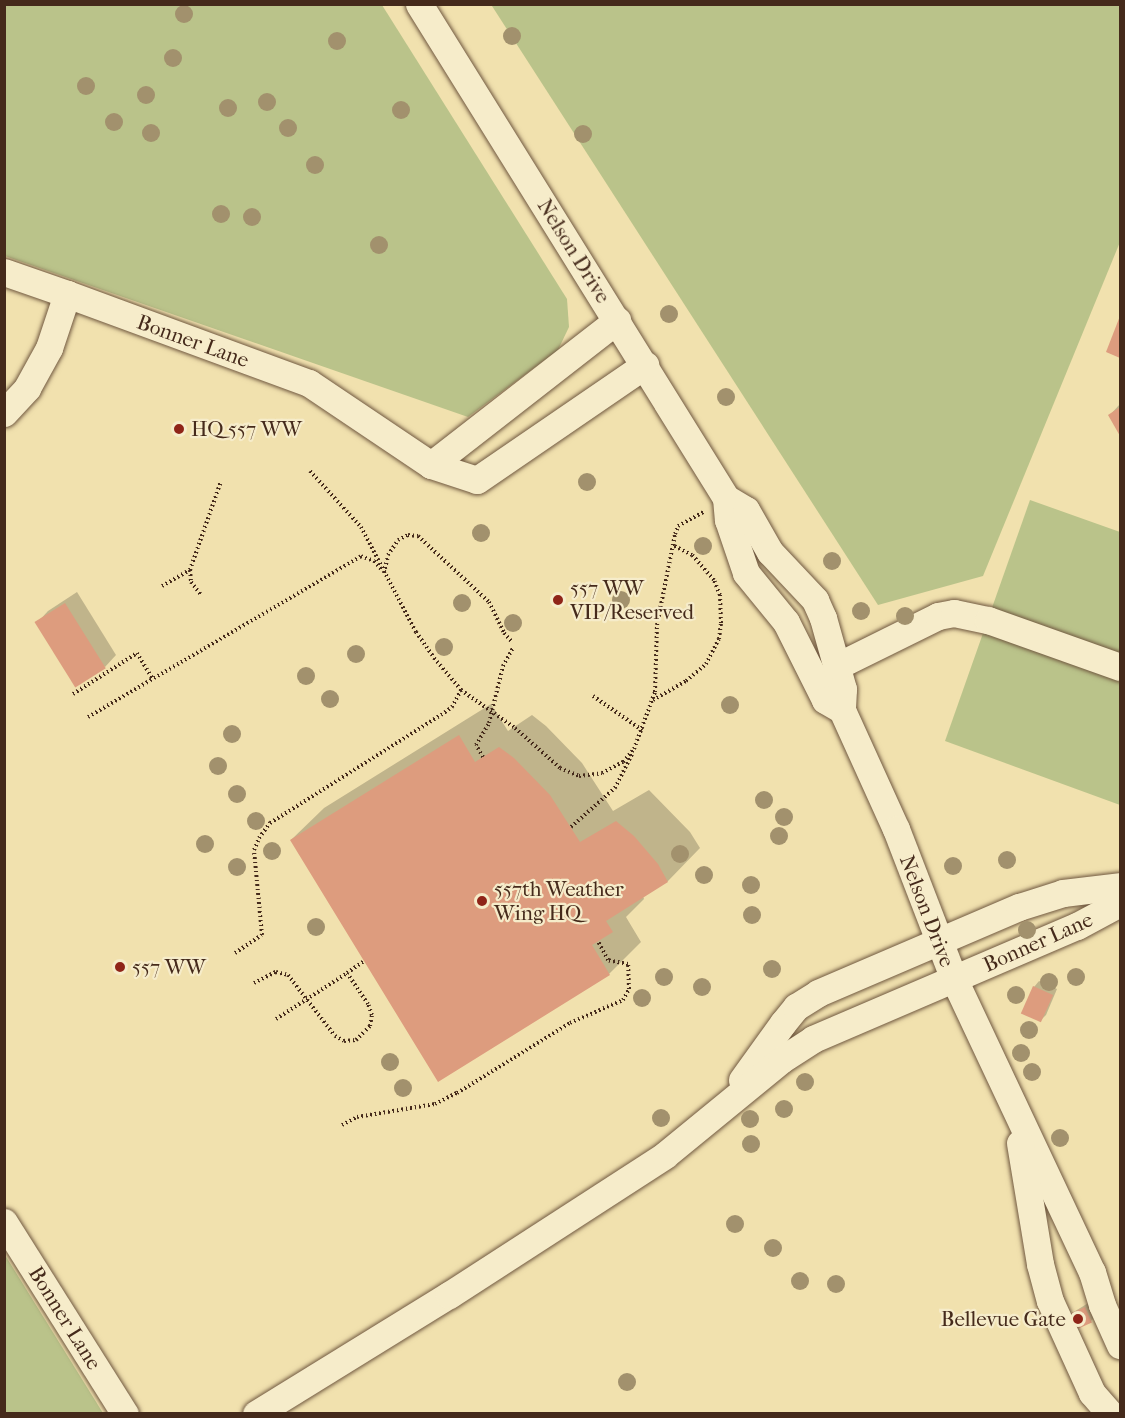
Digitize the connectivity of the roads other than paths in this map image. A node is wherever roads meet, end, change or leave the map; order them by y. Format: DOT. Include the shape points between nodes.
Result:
graph roads {
  1 [pos="419,4"];
  2 [pos="4,272"];
  3 [pos="68,294"];
  4 [pos="617,320"];
  5 [pos="645,365"];
  6 [pos="4,413"];
  7 [pos="431,465"];
  8 [pos="726,498"];
  9 [pos="837,666"];
  10 [pos="1120,667"];
  11 [pos="842,710"];
  12 [pos="1120,886"];
  13 [pos="1120,903"];
  14 [pos="938,941"];
  15 [pos="954,979"];
  16 [pos="1015,1111"];
  17 [pos="720,1112"];
  18 [pos="4,1222"];
  19 [pos="1119,1342"];
  20 [pos="125,1413"];
  21 [pos="256,1413"];
  22 [pos="1110,1413"];
  1 -- 4 [label="street, Nelson Drive"];
  2 -- 3 [label="street, Bonner Lane"];
  3 -- 6 [label="street" via="49,348 33,378"];
  3 -- 7 [label="street, Bonner Lane" via="309,383"];
  4 -- 5 [label="street, Nelson Drive"];
  4 -- 7 [label="street"];
  5 -- 7 [label="street, Bonner Lane" via="477,480"];
  5 -- 8 [label="street, Nelson Drive"];
  8 -- 9 [label="street, Nelson Drive" via="746,510 770,552 814,600"];
  8 -- 11 [label="street, Nelson Drive" via="728,520 746,573 786,622 825,700"];
  9 -- 10 [label="street" via="938,616 954,613 988,620"];
  9 -- 11 [label="street, Nelson Drive" via="843,689"];
  11 -- 14 [label="street, Nelson Drive" via="896,829"];
  12 -- 14 [label="street, Bonner Lane" via="1063,893 1019,906"];
  13 -- 15 [label="street, Bonner Lane" via="1077,926"];
  14 -- 15 [label="street, Nelson Drive"];
  14 -- 17 [label="street, Bonner Lane" via="818,993 796,1007"];
  15 -- 16 [label="street, Nelson Drive"];
  15 -- 17 [label="street, Bonner Lane" via="813,1039 781,1060"];
  16 -- 19 [label="street, Nelson Drive" via="1092,1272"];
  16 -- 22 [label="street, Nelson Drive" via="1040,1264 1050,1300 1092,1394"];
  17 -- 21 [label="street, Bonner Lane" via="666,1155"];
  18 -- 20 [label="street, Bonner Lane"];
}
